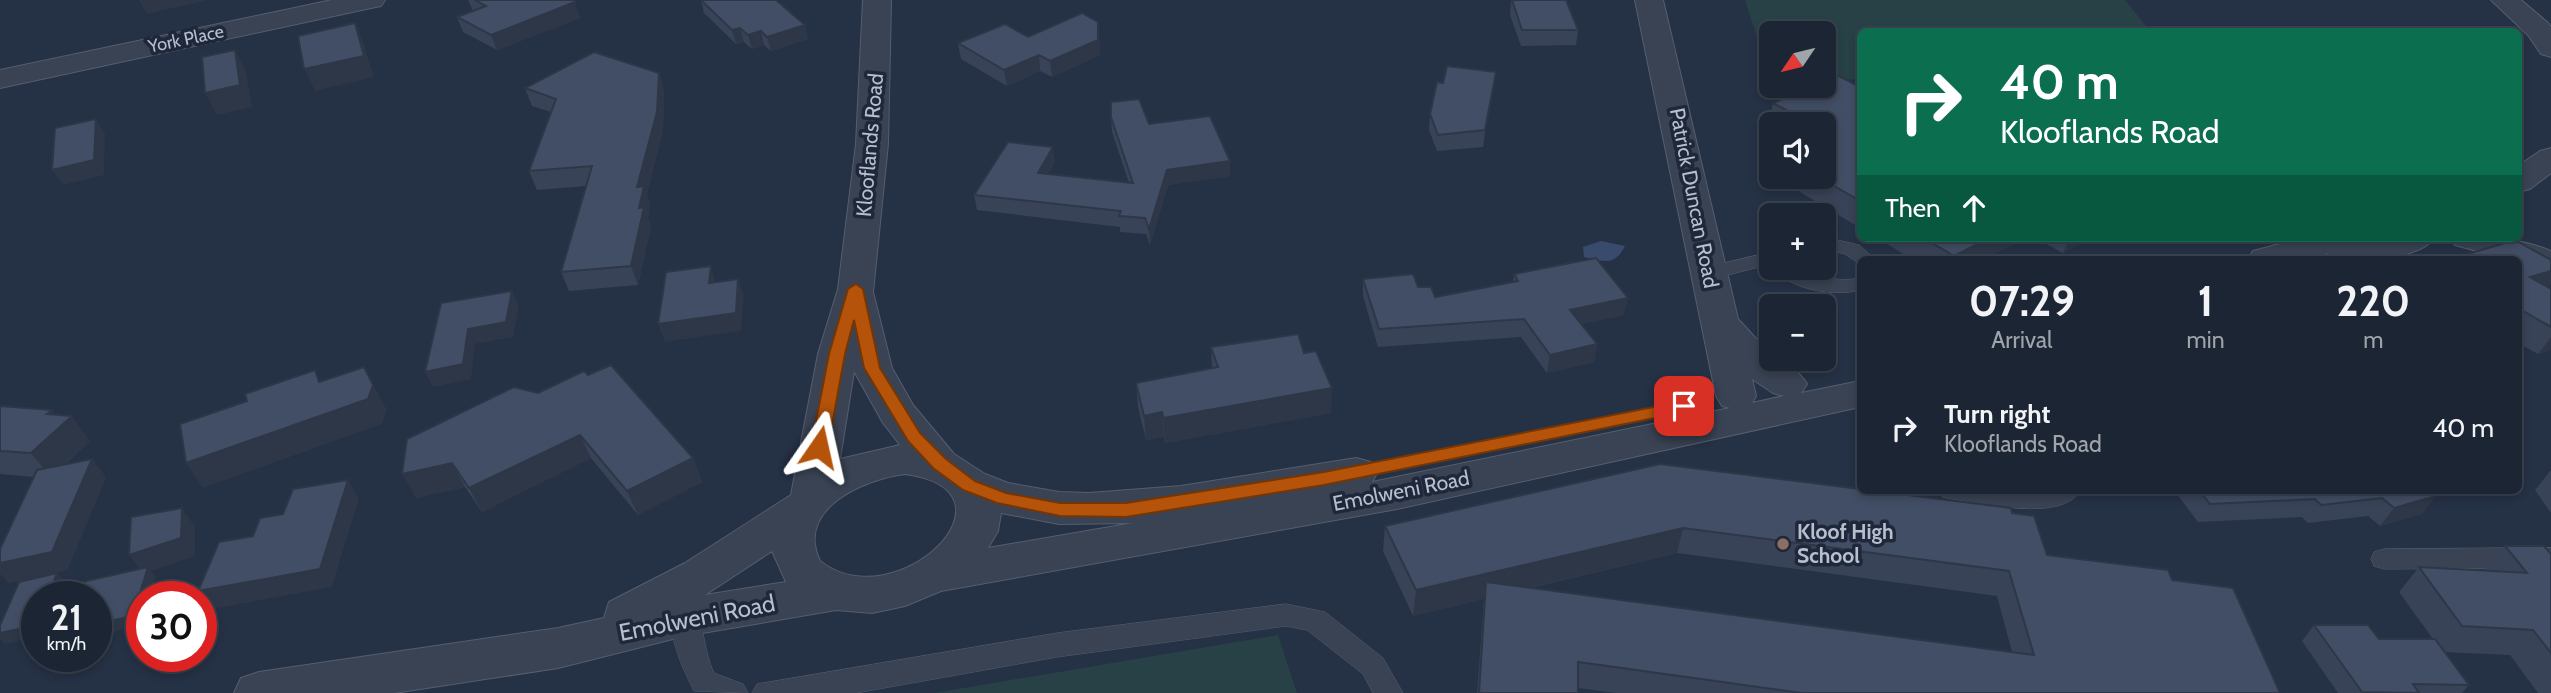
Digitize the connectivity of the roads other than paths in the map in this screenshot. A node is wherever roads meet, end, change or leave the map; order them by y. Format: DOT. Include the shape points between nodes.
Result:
graph roads {
  1 [pos="371,0"];
  2 [pos="877,0"];
  3 [pos="1649,0"];
  4 [pos="2505,0"];
  5 [pos="2551,48"];
  6 [pos="0,79"];
  7 [pos="2551,158"];
  8 [pos="2522,179"];
  9 [pos="2522,231"];
  10 [pos="2328,242"];
  11 [pos="2403,242"];
  12 [pos="2482,242"];
  13 [pos="1836,246"];
  14 [pos="2551,249"];
  15 [pos="1860,256"];
  16 [pos="2277,256"];
  17 [pos="2353,256"];
  18 [pos="2551,264"];
  19 [pos="1759,265"];
  20 [pos="1708,274"];
  21 [pos="1809,280"];
  22 [pos="1857,284"];
  23 [pos="856,289"];
  24 [pos="1718,319"];
  25 [pos="1857,368"];
  26 [pos="1787,384"];
  27 [pos="1857,395"];
  28 [pos="1736,396"];
  29 [pos="954,474"];
  30 [pos="1985,494"];
  31 [pos="2061,494"];
  32 [pos="808,503"];
  33 [pos="2551,558"];
  34 [pos="2384,559"];
  35 [pos="940,573"];
  36 [pos="837,592"];
  37 [pos="685,617"];
  38 [pos="558,648"];
  39 [pos="259,693"];
  40 [pos="733,693"];
  41 [pos="767,693"];
  42 [pos="1388,693"];
  1 -- 6 [label="street, York Place"];
  2 -- 23 [label="street, Klooflands Road" via="873,132"];
  3 -- 20 [label="street, Patrick Duncan Road" via="1679,119"];
  4 -- 5 [label="street" via="2538,29"];
  7 -- 8 [label="street"];
  9 -- 14 [label="street"];
  10 -- 16 [label="street"];
  11 -- 17 [label="street"];
  12 -- 18 [label="street"];
  13 -- 15 [label="lane"];
  19 -- 20 [label="lane"];
  20 -- 24 [label="street, Patrick Duncan Road"];
  21 -- 22 [label="lane" via="1840,287"];
  23 -- 29 [label="street, Klooflands Road" via="872,368 897,413"];
  23 -- 32 [label="street, Klooflands Road" via="837,354"];
  24 -- 26 [label="street" via="1750,359"];
  24 -- 28 [label="street, Patrick Duncan Road"];
  25 -- 26 [label="street, Emolweni Road"];
  26 -- 28 [label="street, Emolweni Road"];
  27 -- 35 [label="street, Emolweni Road" via="1397,493"];
  28 -- 29 [label="street, Emolweni Road" via="1396,466 1126,510 1027,505"];
  29 -- 32 [label="street" via="905,459 879,462 830,482"];
  29 -- 35 [label="street" via="977,501 975,529 960,557"];
  30 -- 31 [label="lane" via="2034,500"];
  32 -- 36 [label="street" via="793,528 792,548 799,567 815,582"];
  32 -- 38 [label="street, Emolweni Road" via="665,597"];
  33 -- 34 [label="lane"];
  35 -- 36 [label="street" via="921,584 878,596"];
  36 -- 37 [label="street, Emolweni Road"];
  37 -- 38 [label="street, Emolweni Road"];
  37 -- 40 [label="lane" via="694,662 704,682"];
  38 -- 39 [label="street, Emolweni Road"];
  41 -- 42 [label="lane" via="1057,645 1286,615 1315,620 1373,666"];
}
